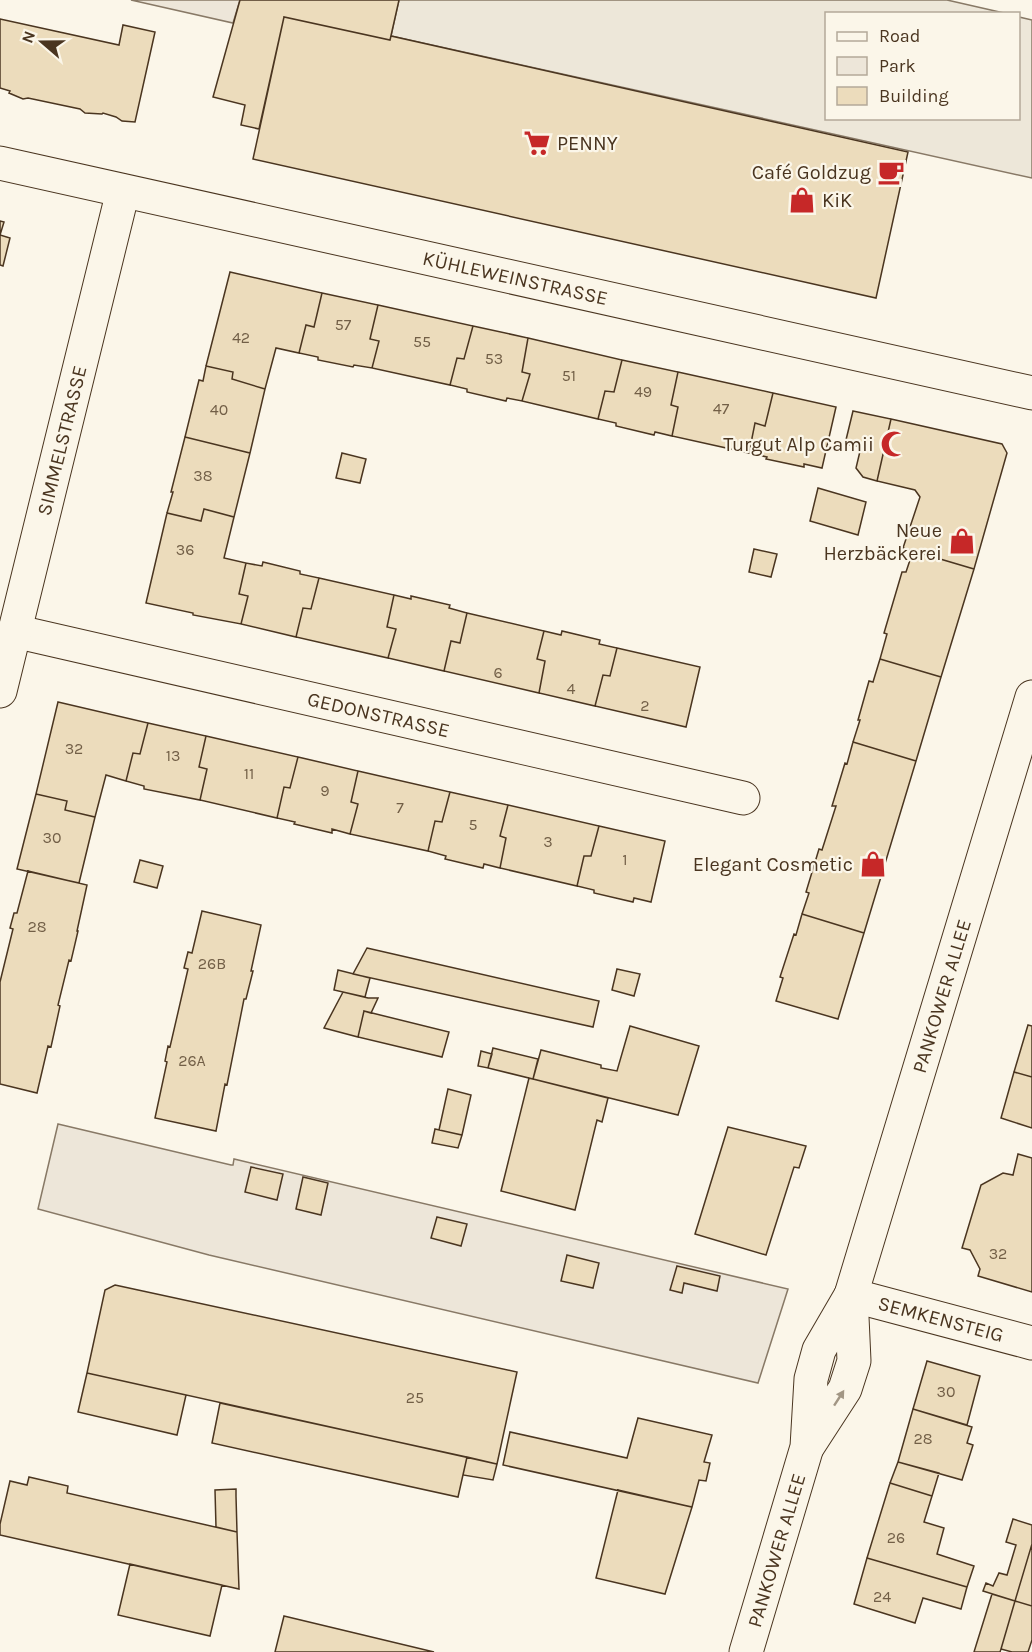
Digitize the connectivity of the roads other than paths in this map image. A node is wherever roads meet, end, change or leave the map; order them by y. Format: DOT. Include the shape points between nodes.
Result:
graph roads {
  1 [pos="0,163"];
  2 [pos="123,191"];
  3 [pos="1032,393"];
  4 [pos="14,631"];
  5 [pos="0,691"];
  6 [pos="1032,697"];
  7 [pos="743,798"];
  8 [pos="851,1295"];
  9 [pos="1032,1343"];
  10 [pos="746,1652"];
  1 -- 2 [label="street, KÜHLEWEINSTRASSE"];
  2 -- 3 [label="street, KÜHLEWEINSTRASSE"];
  2 -- 4 [label="street, SIMMELSTRASSE"];
  4 -- 5 [label="street, SIMMELSTRASSE"];
  4 -- 7 [label="street, GEDONSTRASSE"];
  6 -- 8 [label="street, PANKOWER ALLEE"];
  8 -- 9 [label="street, SEMKENSTEIG"];
  8 -- 10 [label="street, PANKOWER ALLEE" via="819,1350 811,1379 807,1447"];
}
